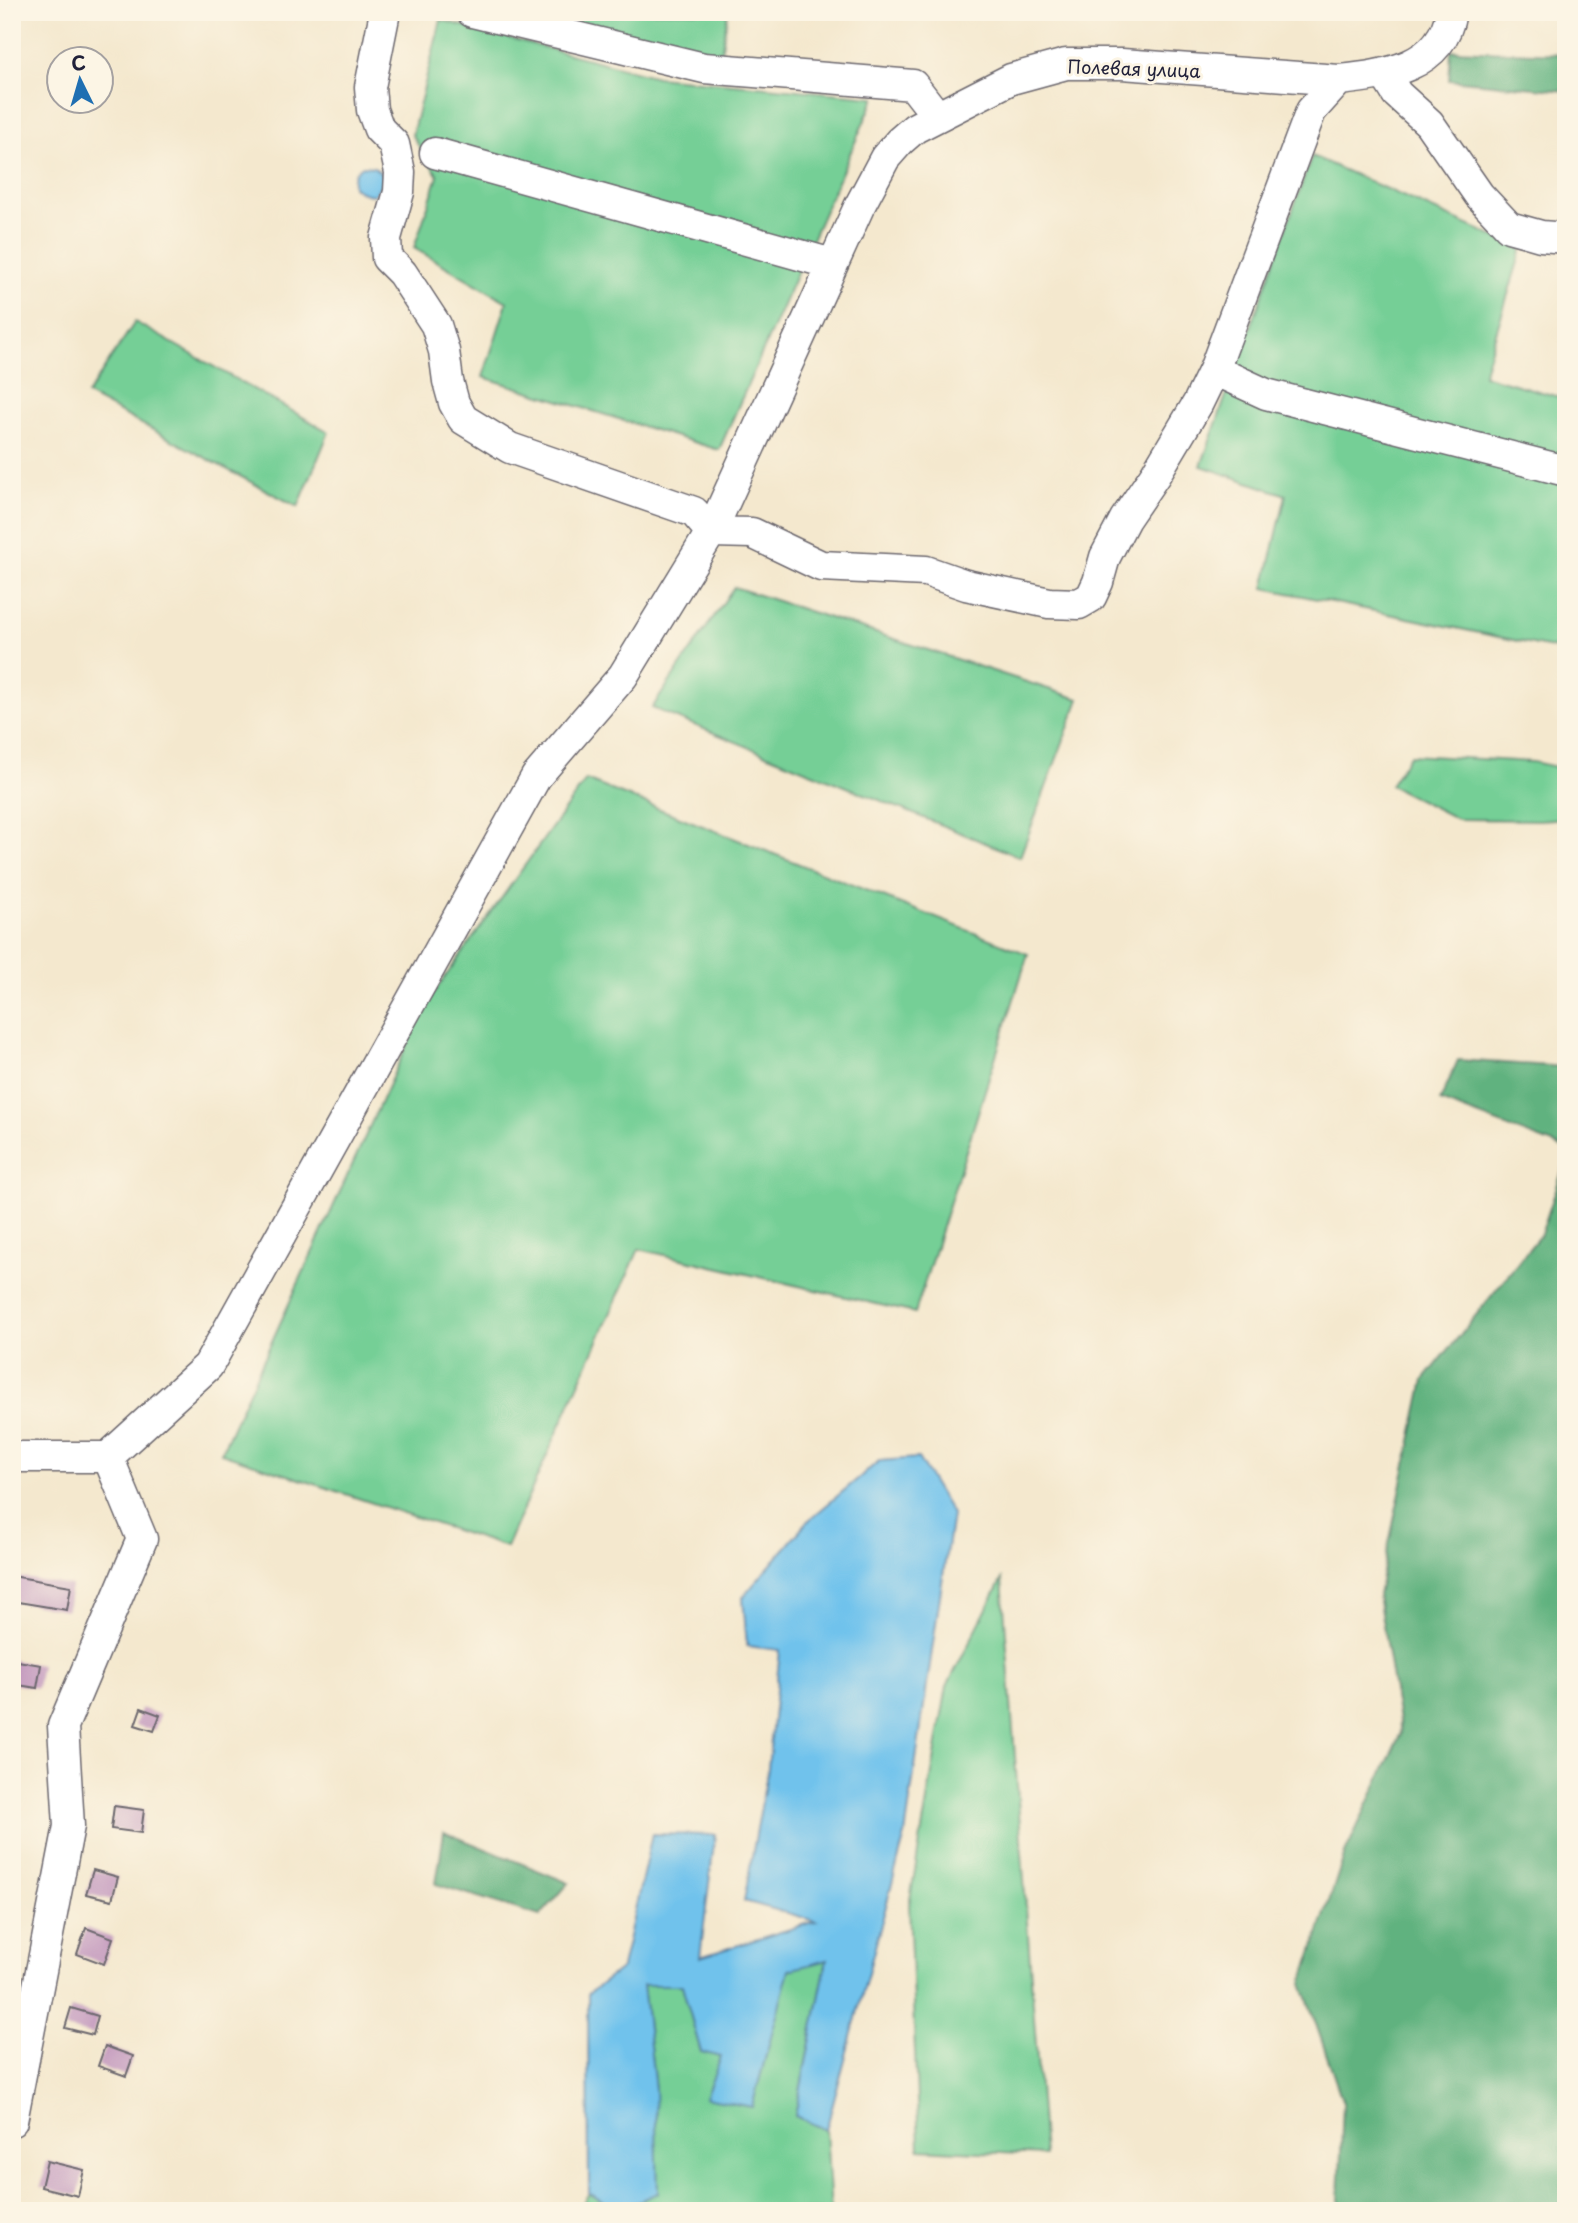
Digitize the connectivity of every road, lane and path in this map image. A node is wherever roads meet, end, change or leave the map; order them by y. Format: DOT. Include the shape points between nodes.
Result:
graph roads {
  1 [pos="385,12"];
  2 [pos="472,12"];
  3 [pos="1451,12"];
  4 [pos="1384,73"];
  5 [pos="1339,80"];
  6 [pos="937,116"];
  7 [pos="435,153"];
  8 [pos="1566,238"];
  9 [pos="832,264"];
  10 [pos="1214,370"];
  11 [pos="1566,471"];
  12 [pos="711,532"];
  13 [pos="12,1457"];
  14 [pos="108,1457"];
  15 [pos="12,2121"];
  1 -- 12 [label="street" via="370,87 372,110 379,129 394,144 400,172 386,238 387,258 436,325 454,403 463,419 510,448 694,512"];
  2 -- 6 [label="street" via="704,68 913,85"];
  3 -- 4 [label="street, Полевая улица" via="1443,38 1430,53 1404,69"];
  4 -- 5 [label="street, Полевая улица"];
  4 -- 8 [label="street" via="1509,227"];
  5 -- 6 [label="street, Полевая улица" via="1066,64 1011,79"];
  5 -- 10 [label="street" via="1311,111"];
  6 -- 9 [label="street, Полевая улица" via="915,128 885,158"];
  7 -- 9 [label="street"];
  9 -- 12 [label="street, Полевая улица"];
  10 -- 11 [label="street" via="1266,394"];
  10 -- 12 [label="street" via="1125,519 1091,597 1079,604 1049,603 926,571 821,566 752,533"];
  12 -- 14 [label="street, Полевая улица" via="623,676 536,778 208,1366"];
  13 -- 14 [label="street"];
  14 -- 15 [label="street" via="142,1539 63,1726 69,1826"];
}
